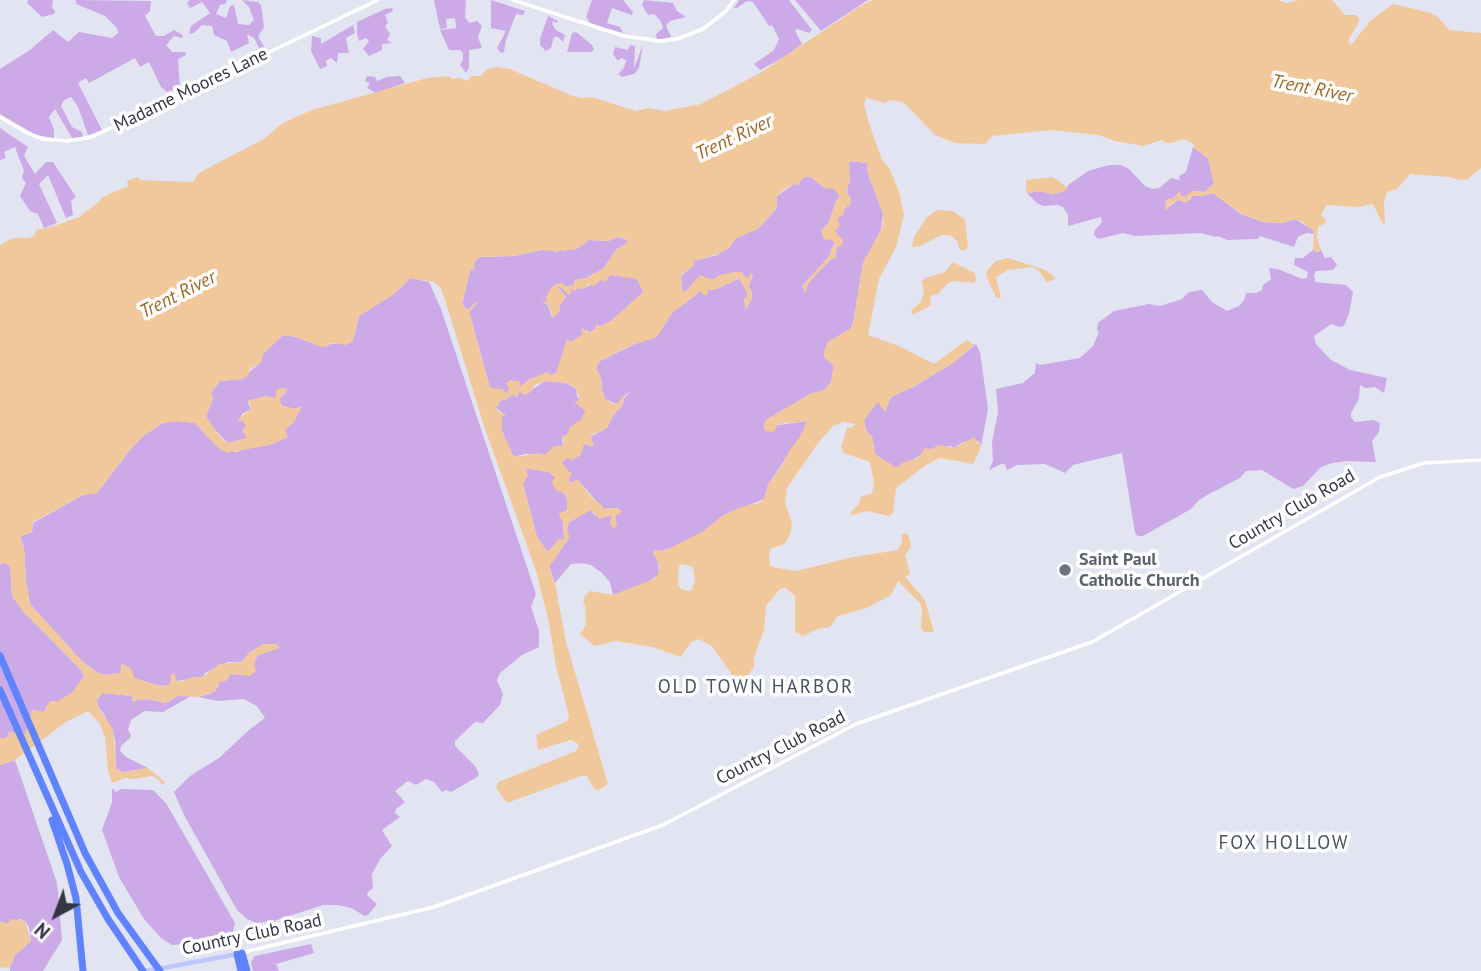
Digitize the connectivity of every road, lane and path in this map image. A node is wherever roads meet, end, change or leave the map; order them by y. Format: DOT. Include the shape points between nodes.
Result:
graph roads {
  1 [pos="378,0"];
  2 [pos="513,0"];
  3 [pos="734,0"];
  4 [pos="0,117"];
  5 [pos="1481,460"];
  6 [pos="0,656"];
  7 [pos="0,690"];
  8 [pos="35,773"];
  9 [pos="239,953"];
  10 [pos="83,971"];
  11 [pos="144,971"];
  12 [pos="161,971"];
  13 [pos="241,971"];
  14 [pos="247,971"];
  1 -- 4 [label="street, Madame Moores Lane" via="92,137 51,141"];
  2 -- 3 [label="street" via="625,36 660,41 703,29"];
  5 -- 9 [label="street, Country Club Road" via="1424,463 1380,477 1092,642 856,724 663,825 434,907"];
  6 -- 12 [label="highway" via="85,853 118,913"];
  7 -- 8 [label="highway"];
  8 -- 10 [label="highway" via="72,882"];
  8 -- 11 [label="highway" via="87,884"];
  9 -- 11 [label="main road, Country Club Road"];
  9 -- 13 [label="highway"];
  9 -- 14 [label="highway"];
}
